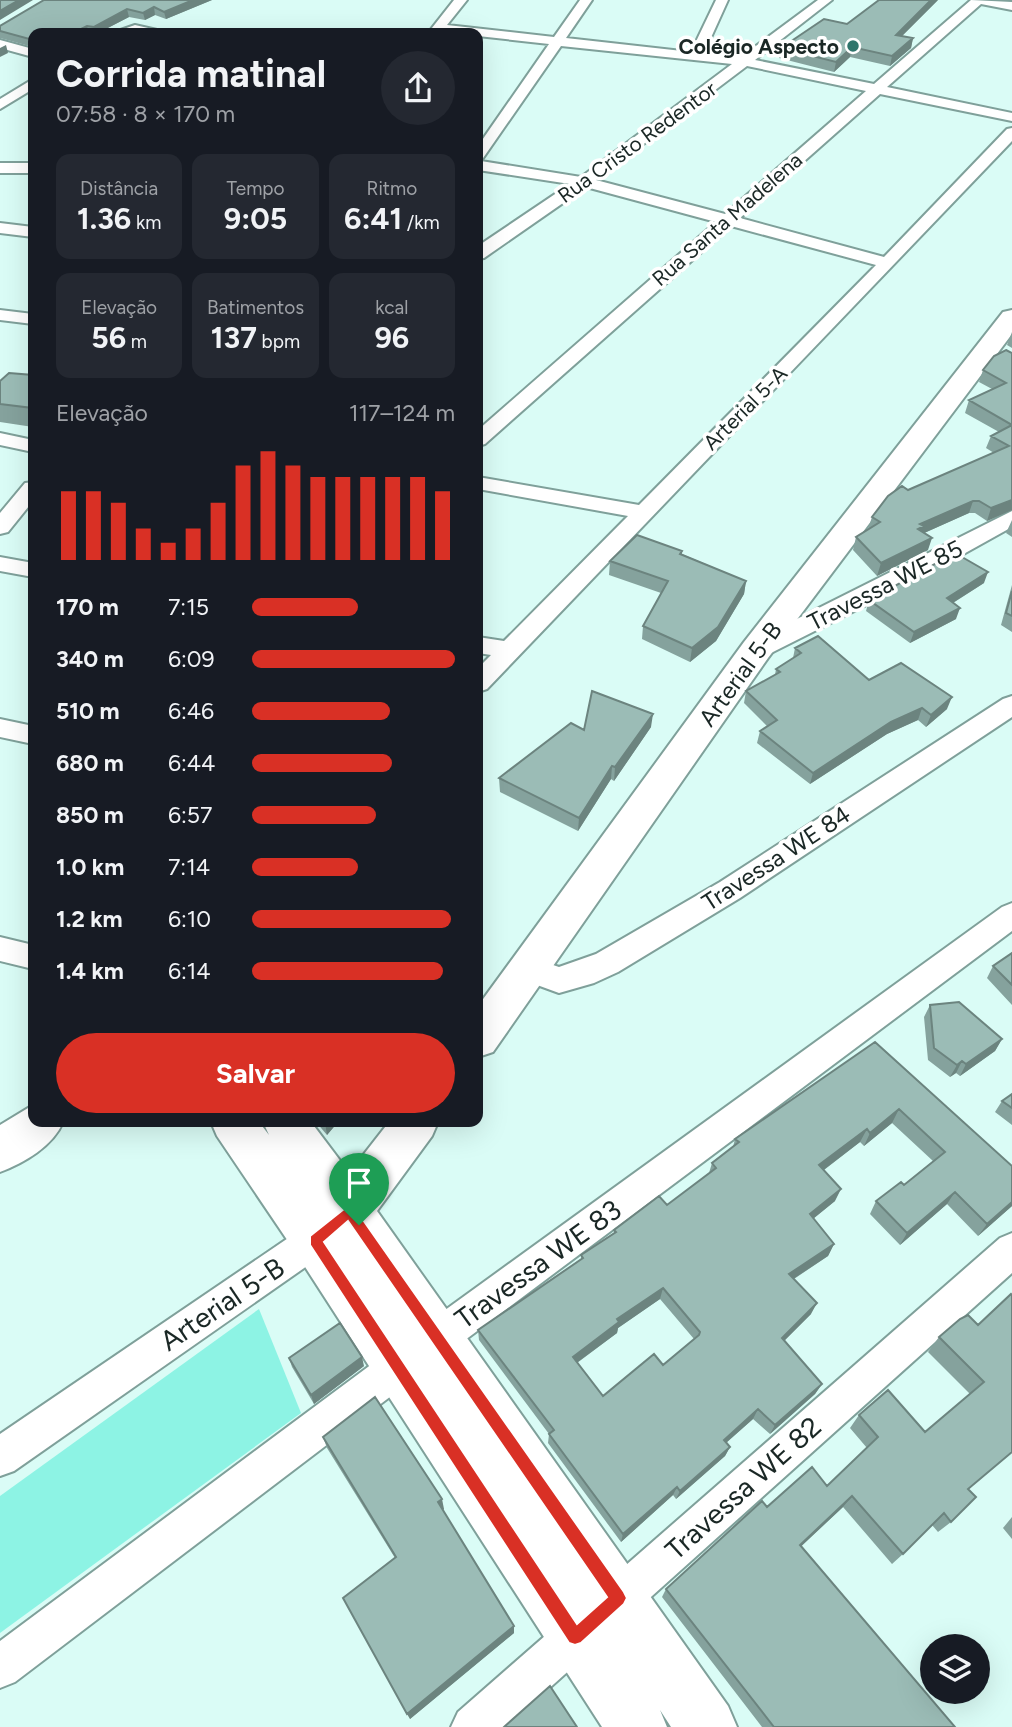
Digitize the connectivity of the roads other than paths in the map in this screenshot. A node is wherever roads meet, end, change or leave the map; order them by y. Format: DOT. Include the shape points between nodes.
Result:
graph roads {
  1 [pos="461,0"];
  2 [pos="586,0"];
  3 [pos="722,0"];
  4 [pos="826,0"];
  5 [pos="980,0"];
  6 [pos="1012,6"];
  7 [pos="439,28"];
  8 [pos="483,35"];
  9 [pos="557,41"];
  10 [pos="0,44"];
  11 [pos="28,51"];
  12 [pos="696,56"];
  13 [pos="746,62"];
  14 [pos="28,86"];
  15 [pos="878,88"];
  16 [pos="0,105"];
  17 [pos="1012,117"];
  18 [pos="1012,132"];
  19 [pos="483,150"];
  20 [pos="483,166"];
  21 [pos="0,168"];
  22 [pos="28,168"];
  23 [pos="584,182"];
  24 [pos="727,218"];
  25 [pos="0,228"];
  26 [pos="28,231"];
  27 [pos="483,251"];
  28 [pos="888,263"];
  29 [pos="0,315"];
  30 [pos="1012,317"];
  31 [pos="28,318"];
  32 [pos="483,436"];
  33 [pos="0,439"];
  34 [pos="28,445"];
  35 [pos="483,484"];
  36 [pos="28,494"];
  37 [pos="643,512"];
  38 [pos="1012,518"];
  39 [pos="0,527"];
  40 [pos="0,564"];
  41 [pos="28,569"];
  42 [pos="483,646"];
  43 [pos="508,650"];
  44 [pos="756,650"];
  45 [pos="483,678"];
  46 [pos="1012,705"];
  47 [pos="0,729"];
  48 [pos="28,734"];
  49 [pos="1012,915"];
  50 [pos="0,949"];
  51 [pos="28,956"];
  52 [pos="529,969"];
  53 [pos="483,1032"];
  54 [pos="34,1127"];
  55 [pos="238,1127"];
  56 [pos="287,1127"];
  57 [pos="412,1127"];
  58 [pos="0,1151"];
  59 [pos="332,1226"];
  60 [pos="1012,1250"];
  61 [pos="417,1354"];
  62 [pos="0,1457"];
  63 [pos="618,1598"];
  64 [pos="575,1637"];
  65 [pos="0,1667"];
  66 [pos="473,1727"];
  67 [pos="638,1727"];
  68 [pos="707,1727"];
  1 -- 7 [label="street"];
  2 -- 9 [label="street"];
  3 -- 12 [label="street"];
  4 -- 13 [label="street, Rua Cristo Redentor"];
  5 -- 6 [label="street"];
  5 -- 15 [label="street, Rua Santa Madelena"];
  8 -- 9 [label="street"];
  9 -- 12 [label="street"];
  9 -- 19 [label="street"];
  10 -- 11 [label="street"];
  12 -- 13 [label="street"];
  13 -- 15 [label="street"];
  13 -- 23 [label="street, Rua Cristo Redentor"];
  14 -- 16 [label="street"];
  15 -- 17 [label="street"];
  15 -- 24 [label="street, Rua Santa Madelena"];
  18 -- 28 [label="street, Arterial 5-A"];
  20 -- 23 [label="street"];
  21 -- 22 [label="street"];
  23 -- 24 [label="street"];
  23 -- 27 [label="street, Rua Cristo Redentor"];
  24 -- 28 [label="street"];
  24 -- 32 [label="street, Rua Santa Madelena"];
  25 -- 26 [label="street"];
  28 -- 37 [label="street, Arterial 5-A"];
  29 -- 31 [label="street"];
  30 -- 44 [label="main road, Arterial 5-B" via="997,350"];
  33 -- 34 [label="street"];
  35 -- 37 [label="street"];
  36 -- 39 [label="street"];
  37 -- 43 [label="street, Arterial 5-A"];
  38 -- 44 [label="street, Travessa WE 85"];
  40 -- 41 [label="street"];
  42 -- 43 [label="street"];
  43 -- 45 [label="street, Arterial 5-A"];
  44 -- 52 [label="main road, Arterial 5-B"];
  46 -- 52 [label="street, Travessa WE 84" via="730,890 607,963 559,980"];
  47 -- 48 [label="street"];
  49 -- 61 [label="street, Travessa WE 83"];
  50 -- 51 [label="street"];
  52 -- 53 [label="main road, Arterial 5-B"];
  54 -- 58 [label="main road"];
  55 -- 59 [label="main road"];
  56 -- 59 [label="main road"];
  57 -- 59 [label="main road, Arterial 5-B"];
  59 -- 61 [label="main road"];
  59 -- 62 [label="street, Arterial 5-B"];
  60 -- 63 [label="street, Travessa WE 82"];
  61 -- 63 [label="main road"];
  61 -- 64 [label="main road"];
  61 -- 65 [label="street, Travessa WE 83"];
  63 -- 64 [label="street, Travessa WE 82"];
  63 -- 68 [label="main road"];
  64 -- 66 [label="street, Travessa WE 82"];
  64 -- 67 [label="main road"];
}
